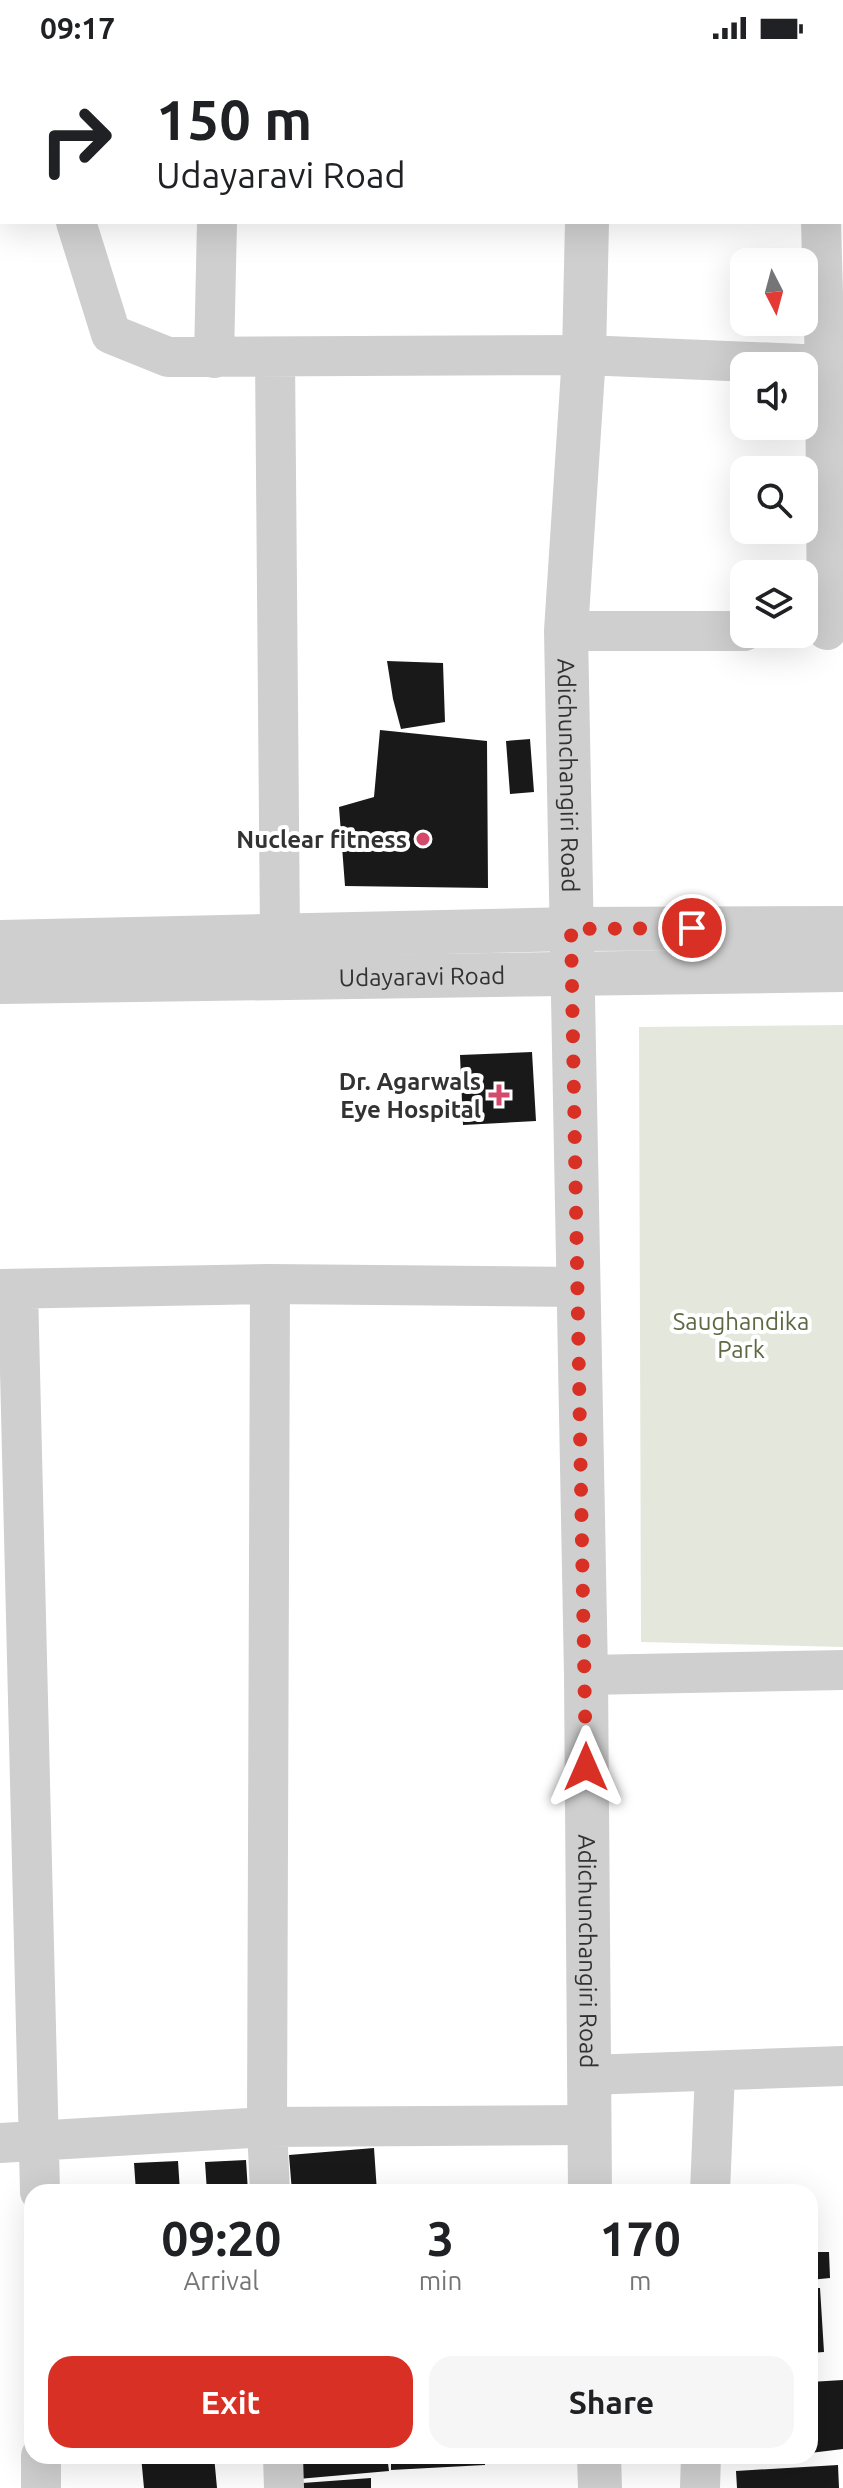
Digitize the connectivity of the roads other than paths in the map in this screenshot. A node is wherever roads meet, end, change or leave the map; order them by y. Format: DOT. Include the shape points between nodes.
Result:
graph roads {
  1 [pos="77,224"];
  2 [pos="217,224"];
  3 [pos="587,224"];
  4 [pos="829,244"];
  5 [pos="584,355"];
  6 [pos="275,357"];
  7 [pos="214,358"];
  8 [pos="825,365"];
  9 [pos="825,630"];
  10 [pos="566,631"];
  11 [pos="730,631"];
  12 [pos="843,928"];
  13 [pos="571,929"];
  14 [pos="280,936"];
  15 [pos="0,942"];
  16 [pos="843,970"];
  17 [pos="572,974"];
  18 [pos="0,982"];
  19 [pos="270,1284"];
  20 [pos="576,1287"];
  21 [pos="9,1289"];
  22 [pos="843,1670"];
  23 [pos="586,1675"];
  24 [pos="843,2066"];
  25 [pos="715,2072"];
  26 [pos="588,2075"];
  27 [pos="588,2125"];
  28 [pos="267,2127"];
  29 [pos="39,2142"];
  30 [pos="0,2143"];
  31 [pos="40,2184"];
  32 [pos="270,2184"];
  33 [pos="590,2184"];
  34 [pos="710,2184"];
  35 [pos="41,2464"];
  36 [pos="283,2464"];
  37 [pos="599,2464"];
  38 [pos="701,2464"];
  39 [pos="41,2488"];
  40 [pos="284,2488"];
  41 [pos="600,2488"];
  42 [pos="700,2488"];
  1 -- 7 [label="street" via="111,334 168,357"];
  2 -- 7 [label="street"];
  3 -- 5 [label="street, Adichunchangiri Road"];
  4 -- 8 [label="street"];
  5 -- 6 [label="street"];
  5 -- 8 [label="street"];
  5 -- 10 [label="street, Adichunchangiri Road"];
  6 -- 7 [label="street"];
  6 -- 14 [label="street"];
  8 -- 9 [label="street"];
  10 -- 11 [label="street"];
  10 -- 13 [label="street, Adichunchangiri Road"];
  12 -- 13 [label="street"];
  13 -- 14 [label="street"];
  13 -- 17 [label="street, Adichunchangiri Road"];
  14 -- 15 [label="street"];
  16 -- 17 [label="street, Udayaravi Road"];
  17 -- 18 [label="street, Udayaravi Road"];
  17 -- 20 [label="street, Adichunchangiri Road"];
  19 -- 20 [label="street"];
  19 -- 21 [label="street"];
  19 -- 28 [label="street"];
  20 -- 23 [label="street, Adichunchangiri Road"];
  21 -- 29 [label="street"];
  22 -- 23 [label="street"];
  23 -- 26 [label="street, Adichunchangiri Road"];
  24 -- 25 [label="street"];
  25 -- 26 [label="street"];
  25 -- 34 [label="street"];
  26 -- 27 [label="street, Adichunchangiri Road"];
  27 -- 28 [label="street"];
  27 -- 33 [label="street, Adichunchangiri Road"];
  28 -- 29 [label="street"];
  28 -- 32 [label="street"];
  29 -- 30 [label="street"];
  29 -- 31 [label="street"];
  35 -- 39 [label="street"];
  36 -- 40 [label="street"];
  37 -- 41 [label="street"];
  38 -- 42 [label="street"];
}
